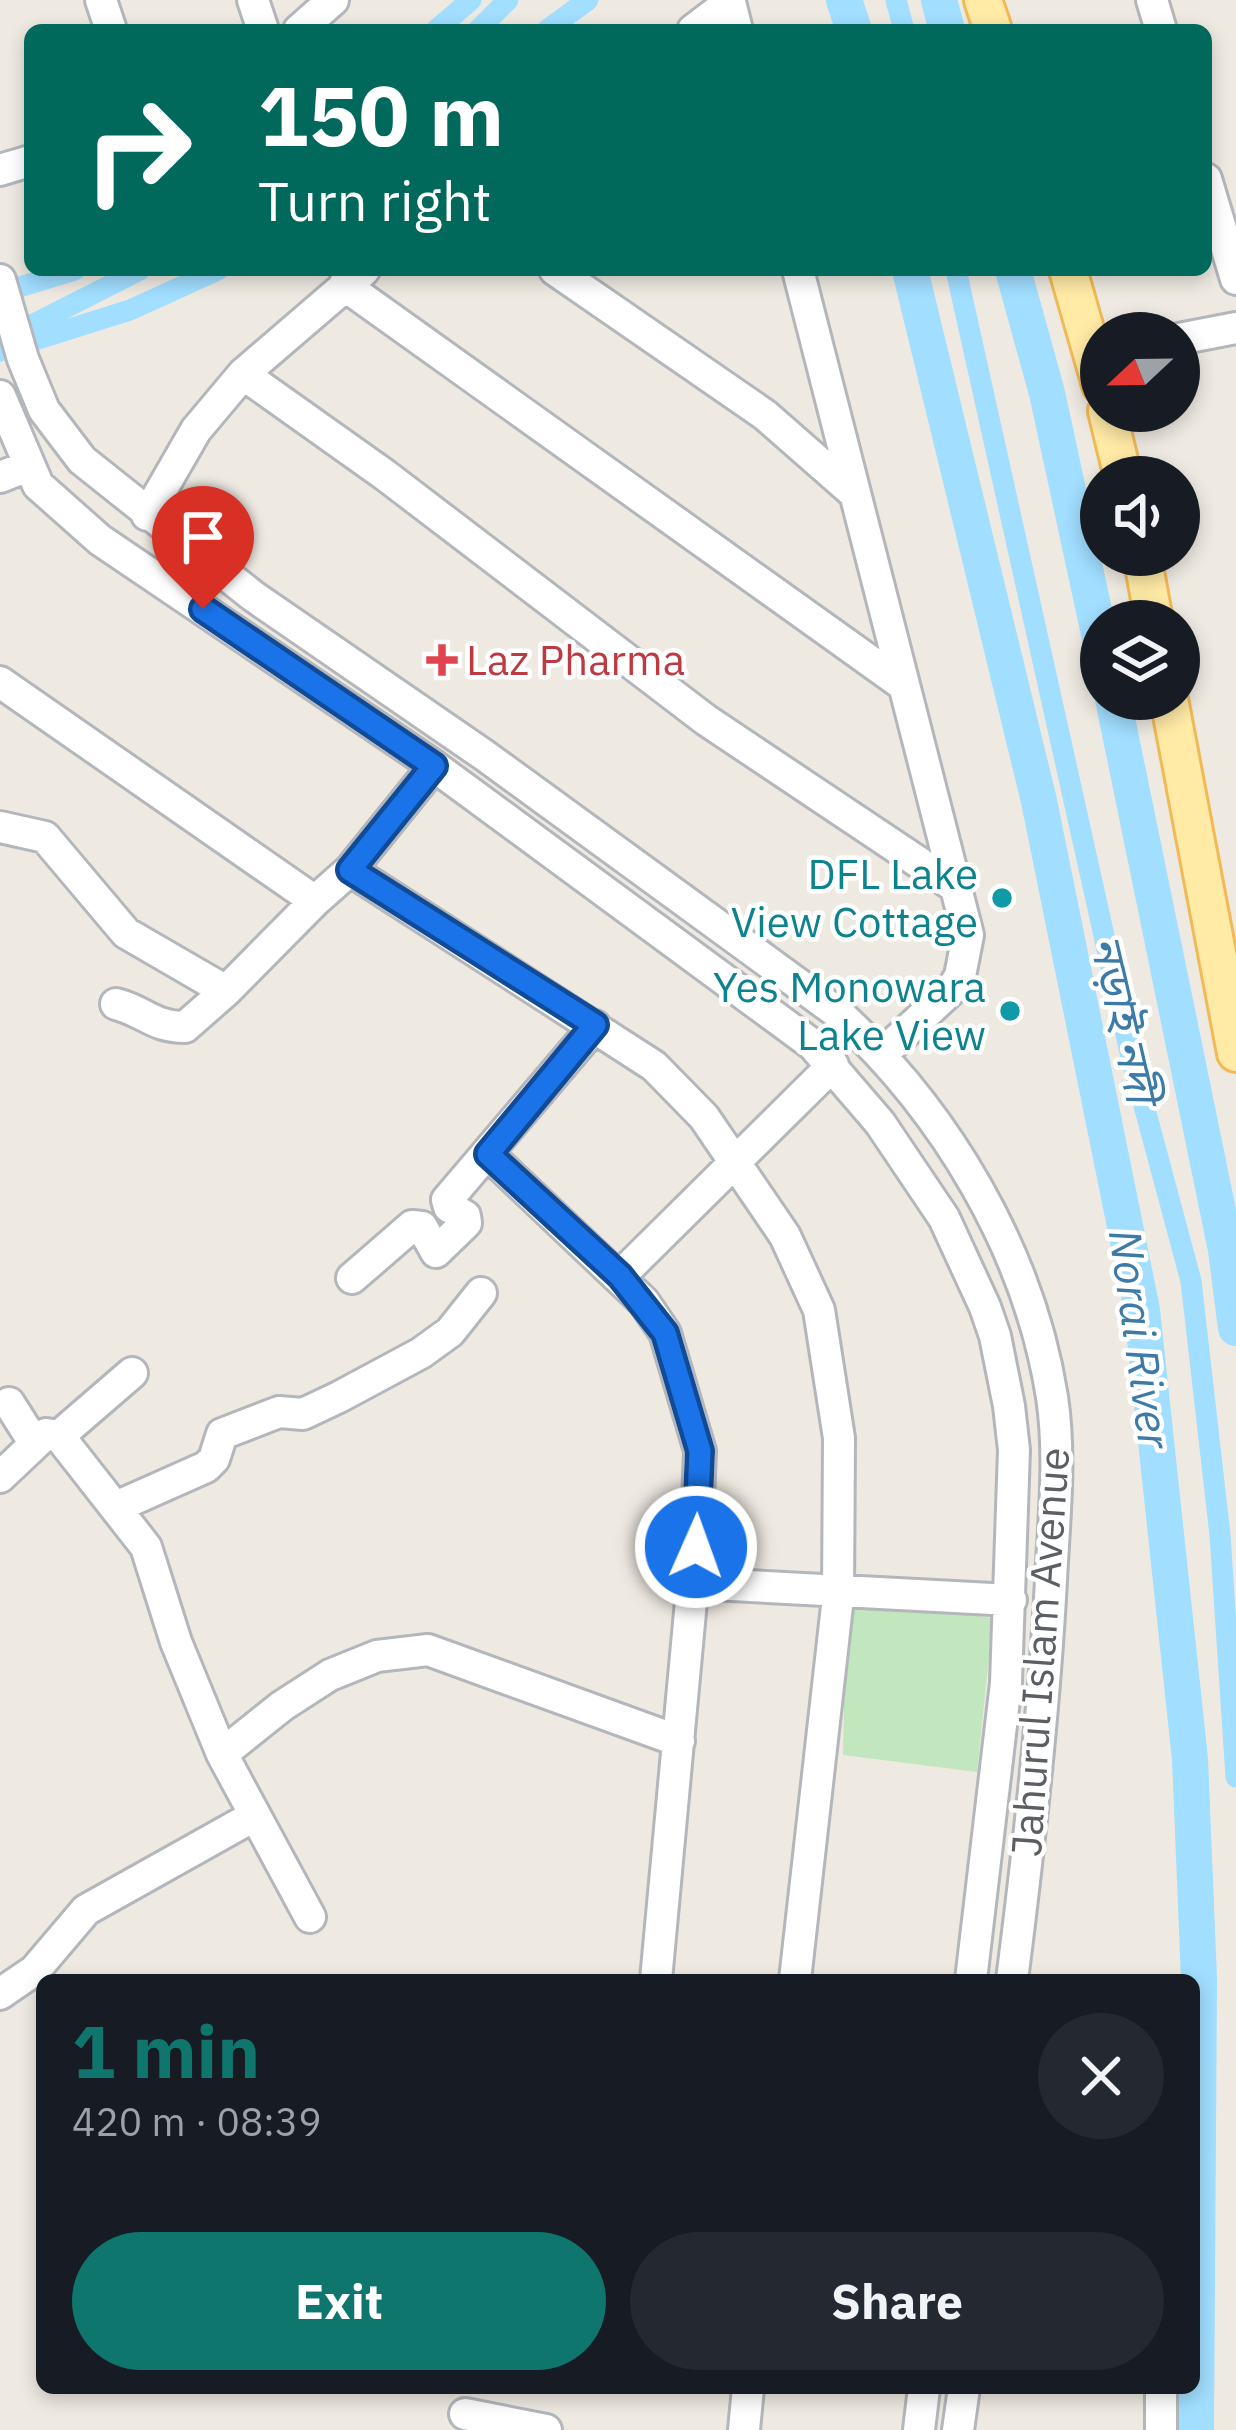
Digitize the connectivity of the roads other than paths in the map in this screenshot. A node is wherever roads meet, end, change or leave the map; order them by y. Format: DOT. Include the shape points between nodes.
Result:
graph roads {
  1 [pos="334,0"];
  2 [pos="306,24"];
  3 [pos="701,24"];
  4 [pos="735,24"];
  5 [pos="1212,199"];
  6 [pos="564,276"];
  7 [pos="1070,276"];
  8 [pos="354,277"];
  9 [pos="1236,279"];
  10 [pos="0,280"];
  11 [pos="801,280"];
  12 [pos="1082,312"];
  13 [pos="1236,328"];
  14 [pos="1200,335"];
  15 [pos="243,374"];
  16 [pos="0,396"];
  17 [pos="14,471"];
  18 [pos="854,493"];
  19 [pos="147,515"];
  20 [pos="0,682"];
  21 [pos="902,683"];
  22 [pos="1173,720"];
  23 [pos="434,766"];
  24 [pos="0,827"];
  25 [pos="350,870"];
  26 [pos="957,888"];
  27 [pos="315,901"];
  28 [pos="226,991"];
  29 [pos="116,1004"];
  30 [pos="595,1025"];
  31 [pos="1236,1053"];
  32 [pos="881,1055"];
  33 [pos="832,1065"];
  34 [pos="488,1154"];
  35 [pos="734,1162"];
  36 [pos="620,1276"];
  37 [pos="352,1278"];
  38 [pos="482,1293"];
  39 [pos="132,1372"];
  40 [pos="9,1403"];
  41 [pos="47,1440"];
  42 [pos="0,1477"];
  43 [pos="116,1507"];
  44 [pos="693,1583"];
  45 [pos="838,1591"];
  46 [pos="1011,1600"];
  47 [pos="679,1741"];
  48 [pos="222,1754"];
  49 [pos="254,1816"];
  50 [pos="310,1917"];
  51 [pos="657,1974"];
  52 [pos="797,1974"];
  53 [pos="972,1974"];
  54 [pos="1013,1974"];
  55 [pos="0,1994"];
  56 [pos="747,2394"];
  57 [pos="923,2394"];
  58 [pos="963,2394"];
  59 [pos="1161,2394"];
  60 [pos="466,2414"];
  61 [pos="546,2430"];
  62 [pos="744,2430"];
  63 [pos="919,2430"];
  64 [pos="958,2430"];
  65 [pos="1161,2430"];
  1 -- 2 [label="street"];
  3 -- 4 [label="street" via="730,2"];
  5 -- 9 [label="street"];
  6 -- 18 [label="street" via="765,415"];
  7 -- 12 [label="main road"];
  8 -- 15 [label="street"];
  8 -- 21 [label="street"];
  10 -- 19 [label="street, Jahurul Islam Avenue" via="44,410 71,449"];
  11 -- 18 [label="street"];
  13 -- 14 [label="street"];
  15 -- 19 [label="street" via="196,430"];
  15 -- 26 [label="street" via="706,720"];
  16 -- 17 [label="street, Jahurul Islam Avenue"];
  17 -- 23 [label="street, Jahurul Islam Avenue" via="100,540"];
  18 -- 21 [label="street"];
  19 -- 32 [label="street, Jahurul Islam Avenue" via="838,1013"];
  20 -- 27 [label="street"];
  21 -- 26 [label="street"];
  22 -- 31 [label="main road"];
  23 -- 25 [label="street"];
  23 -- 33 [label="street, Jahurul Islam Avenue" via="770,1010"];
  24 -- 28 [label="street" via="45,837 126,933"];
  25 -- 27 [label="street"];
  25 -- 30 [label="street"];
  26 -- 32 [label="street" via="968,935 960,976"];
  27 -- 28 [label="street"];
  28 -- 29 [label="street" via="185,1027 163,1027"];
  30 -- 34 [label="street"];
  30 -- 35 [label="street" via="654,1066"];
  32 -- 54 [label="street, Jahurul Islam Avenue" via="955,1153 1006,1245 1052,1399 1048,1648"];
  33 -- 35 [label="street"];
  33 -- 46 [label="street, Jahurul Islam Avenue" via="916,1173 986,1307 1013,1450"];
  34 -- 36 [label="street"];
  34 -- 37 [label="street" via="447,1200 466,1223 438,1251 422,1227 412,1226"];
  35 -- 36 [label="street"];
  35 -- 45 [label="street" via="784,1236 819,1310 838,1438"];
  36 -- 44 [label="street" via="665,1333 700,1451"];
  38 -- 43 [label="street" via="421,1353 303,1414 279,1412 222,1434 206,1467"];
  39 -- 41 [label="street"];
  40 -- 41 [label="street"];
  41 -- 42 [label="street"];
  41 -- 43 [label="street"];
  43 -- 48 [label="street" via="146,1546"];
  44 -- 45 [label="street"];
  44 -- 47 [label="street"];
  45 -- 46 [label="street"];
  45 -- 52 [label="street"];
  46 -- 53 [label="street, Jahurul Islam Avenue"];
  47 -- 48 [label="street" via="428,1650 376,1656 330,1676"];
  47 -- 51 [label="street"];
  48 -- 49 [label="street"];
  49 -- 50 [label="street"];
  49 -- 55 [label="street" via="86,1910 35,1970"];
  56 -- 62 [label="street"];
  57 -- 63 [label="street"];
  58 -- 64 [label="street"];
  59 -- 65 [label="street"];
  60 -- 61 [label="street"];
}
